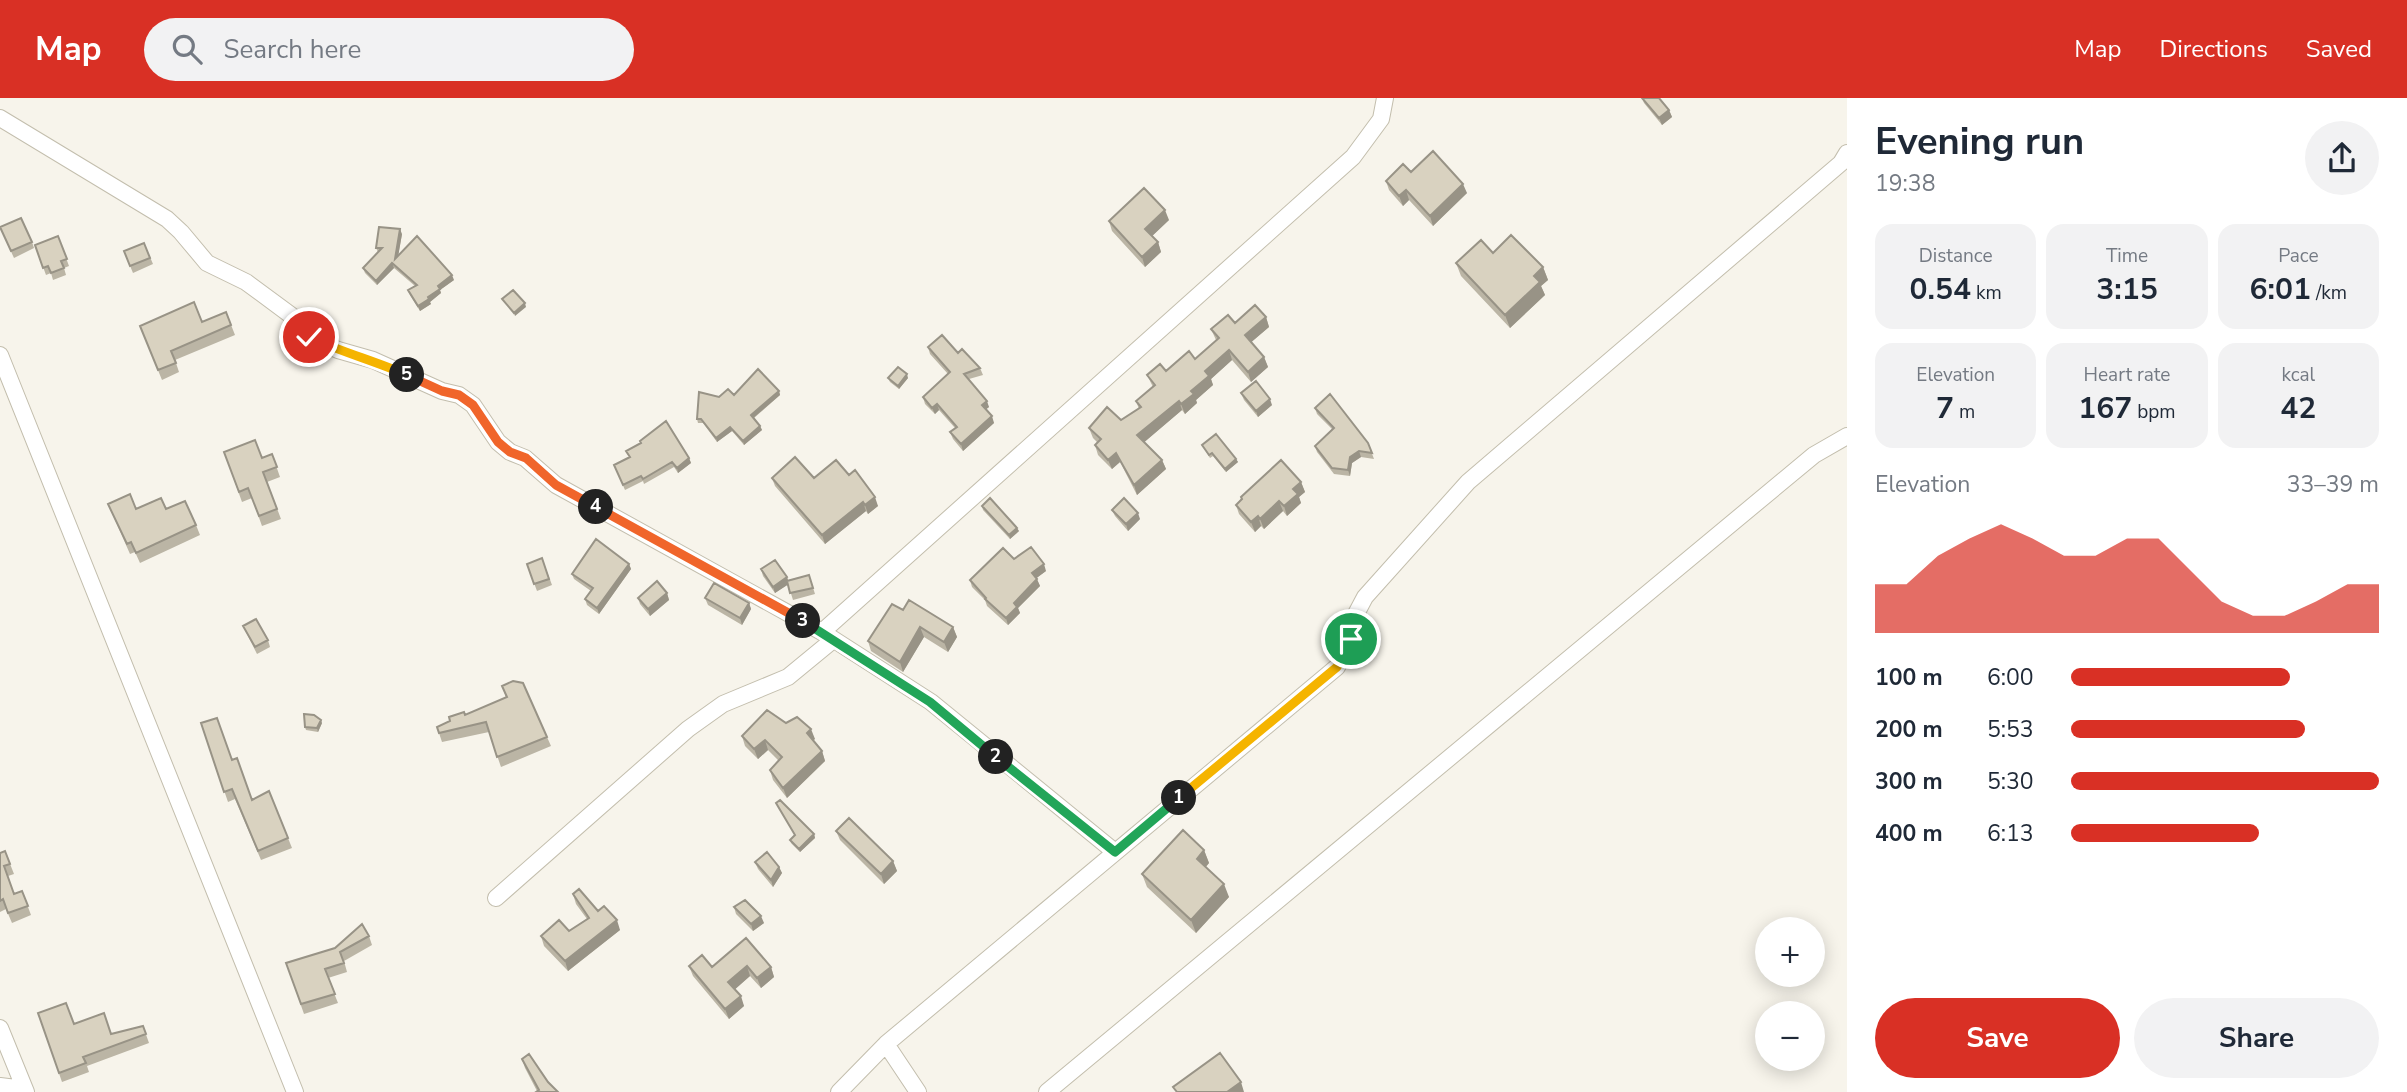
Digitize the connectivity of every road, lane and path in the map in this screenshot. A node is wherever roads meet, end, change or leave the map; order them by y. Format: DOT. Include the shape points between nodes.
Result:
graph roads {
  1 [pos="1385,98"];
  2 [pos="0,118"];
  3 [pos="1847,153"];
  4 [pos="0,355"];
  5 [pos="1847,436"];
  6 [pos="827,636"];
  7 [pos="1115,852"];
  8 [pos="496,898"];
  9 [pos="0,1028"];
  10 [pos="886,1044"];
  11 [pos="0,1086"];
  12 [pos="25,1091"];
  13 [pos="295,1092"];
  14 [pos="838,1092"];
  15 [pos="918,1092"];
  16 [pos="1047,1092"];
  1 -- 6 [label="street" via="1381,119 1353,157"];
  2 -- 6 [label="street" via="167,219 207,263 246,282 292,316 309,337 459,395 473,405 498,442 556,485"];
  3 -- 7 [label="street" via="1841,163 1468,482 1365,597 1337,667"];
  4 -- 13 [label="street"];
  5 -- 16 [label="street" via="1814,455"];
  6 -- 7 [label="street" via="930,702"];
  6 -- 8 [label="street" via="788,677 723,704 688,729"];
  7 -- 10 [label="street"];
  9 -- 12 [label="street"];
  10 -- 14 [label="street"];
  10 -- 15 [label="street"];
  11 -- 12 [label="street"];
}
